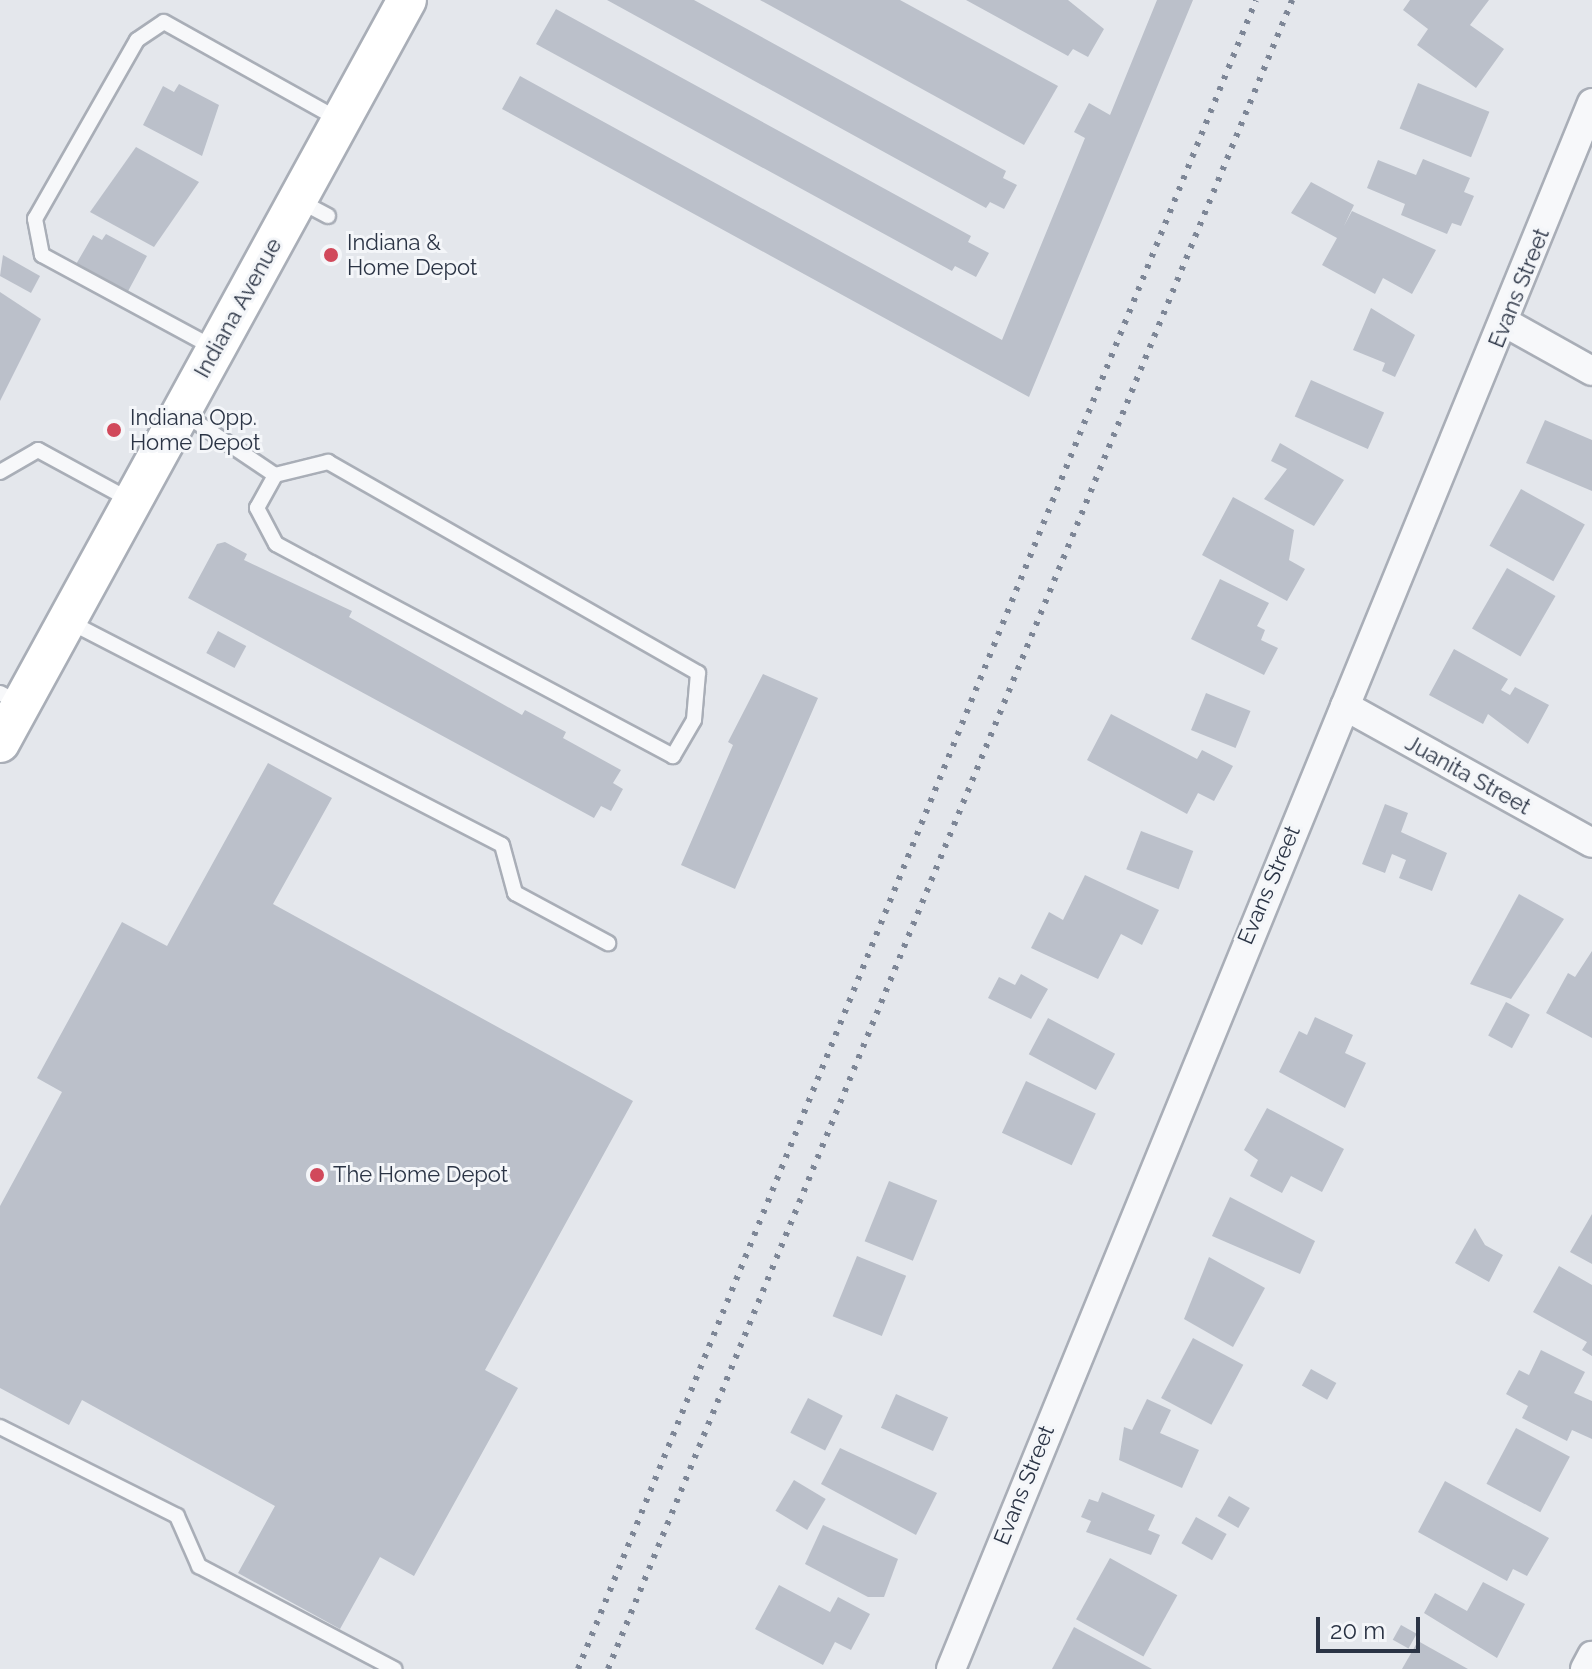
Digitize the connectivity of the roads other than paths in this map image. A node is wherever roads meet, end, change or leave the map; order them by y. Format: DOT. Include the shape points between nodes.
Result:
graph roads {
  1 [pos="407,0"];
  2 [pos="1592,103"];
  3 [pos="341,121"];
  4 [pos="1506,323"];
  5 [pos="216,349"];
  6 [pos="1592,371"];
  7 [pos="181,412"];
  8 [pos="0,472"];
  9 [pos="275,475"];
  10 [pos="133,502"];
  11 [pos="68,621"];
  12 [pos="11,698"];
  13 [pos="1345,706"];
  14 [pos="0,743"];
  15 [pos="1592,843"];
  16 [pos="608,943"];
  17 [pos="0,1427"];
  18 [pos="1592,1656"];
  19 [pos="394,1669"];
  20 [pos="951,1669"];
  21 [pos="1585,1669"];
  1 -- 3 [label="main road, Indiana Avenue"];
  2 -- 4 [label="street, Evans Street"];
  3 -- 5 [label="main road, Indiana Avenue" via="313,208"];
  3 -- 5 [label="lane" via="164,22 137,40 35,219 42,255"];
  4 -- 6 [label="street"];
  4 -- 13 [label="street, Evans Street"];
  5 -- 7 [label="main road, Indiana Avenue"];
  7 -- 9 [label="lane"];
  7 -- 10 [label="main road, Indiana Avenue"];
  8 -- 10 [label="lane" via="38,450"];
  9 -- 9 [label="lane" via="257,508 276,544 673,756 694,720 698,673 328,462"];
  10 -- 11 [label="main road, Indiana Avenue"];
  11 -- 12 [label="main road, Indiana Avenue"];
  11 -- 16 [label="lane" via="502,845 515,893"];
  12 -- 14 [label="main road, Indiana Avenue"];
  13 -- 15 [label="street, Juanita Street"];
  13 -- 20 [label="street, Evans Street"];
  17 -- 19 [label="lane" via="177,1516 199,1566"];
  18 -- 21 [label="street"];
}
